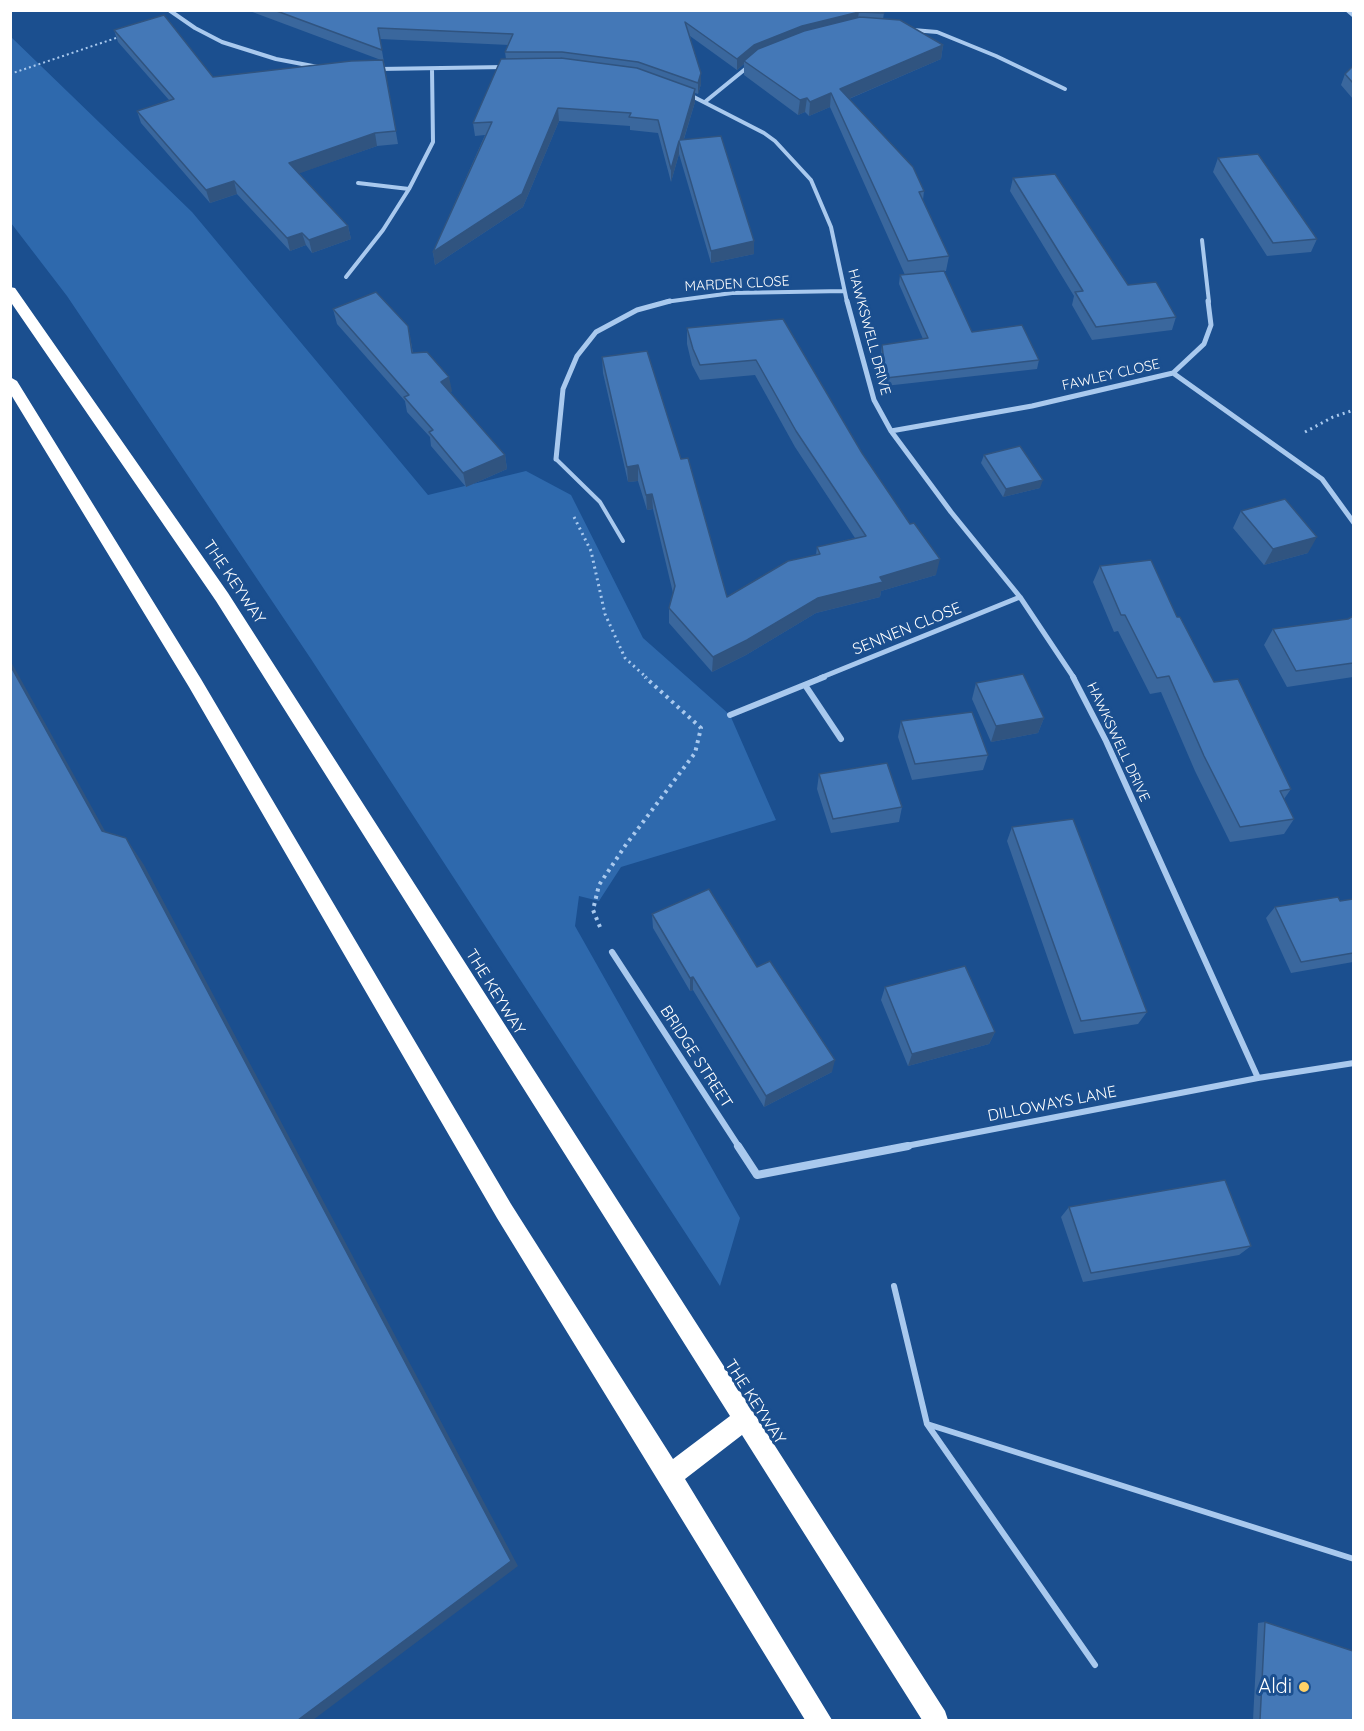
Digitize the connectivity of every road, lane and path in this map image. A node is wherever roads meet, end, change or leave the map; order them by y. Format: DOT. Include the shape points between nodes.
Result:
graph roads {
  1 [pos="169,10"];
  2 [pos="1347,10"];
  3 [pos="1353,16"];
  4 [pos="903,30"];
  5 [pos="127,34"];
  6 [pos="755,60"];
  7 [pos="506,67"];
  8 [pos="328,68"];
  9 [pos="374,69"];
  10 [pos="432,69"];
  11 [pos="10,74"];
  12 [pos="1065,89"];
  13 [pos="680,91"];
  14 [pos="706,101"];
  15 [pos="358,183"];
  16 [pos="409,189"];
  17 [pos="1202,240"];
  18 [pos="346,277"];
  19 [pos="10,291"];
  20 [pos="844,291"];
  21 [pos="1173,373"];
  22 [pos="10,381"];
  23 [pos="1353,410"];
  24 [pos="891,431"];
  25 [pos="1278,446"];
  26 [pos="556,459"];
  27 [pos="1353,523"];
  28 [pos="623,541"];
  29 [pos="1020,597"];
  30 [pos="805,685"];
  31 [pos="730,715"];
  32 [pos="841,739"];
  33 [pos="612,952"];
  34 [pos="1353,1063"];
  35 [pos="1258,1078"];
  36 [pos="757,1175"];
  37 [pos="894,1286"];
  38 [pos="743,1420"];
  39 [pos="927,1424"];
  40 [pos="670,1476"];
  41 [pos="1353,1559"];
  42 [pos="1095,1665"];
  43 [pos="819,1720"];
  44 [pos="936,1720"];
  1 -- 8 [label="street" via="222,42"];
  2 -- 3 [label="street"];
  4 -- 12 [label="street" via="937,32"];
  5 -- 11 [label="path"];
  6 -- 14 [label="street"];
  7 -- 10 [label="street"];
  9 -- 10 [label="street"];
  10 -- 16 [label="street" via="433,142"];
  13 -- 14 [label="street, HAWKSWELL DRIVE"];
  14 -- 20 [label="street, HAWKSWELL DRIVE" via="775,141 811,180 831,227"];
  15 -- 16 [label="street"];
  16 -- 18 [label="street"];
  17 -- 21 [label="street" via="1211,325 1204,344"];
  19 -- 38 [label="highway, THE KEYWAY" via="222,597"];
  20 -- 24 [label="street, HAWKSWELL DRIVE" via="874,400"];
  20 -- 26 [label="street, MARDEN CLOSE" via="732,293 677,299 637,310 596,332 577,356 563,388"];
  21 -- 24 [label="street, FAWLEY CLOSE" via="1032,406"];
  21 -- 25 [label="street, FAWLEY CLOSE"];
  22 -- 40 [label="highway" via="195,683 504,1211"];
  23 -- 25 [label="path"];
  24 -- 29 [label="street, HAWKSWELL DRIVE"];
  25 -- 27 [label="street, FAWLEY CLOSE" via="1322,479"];
  26 -- 28 [label="lane" via="600,502"];
  26 -- 33 [label="path" via="570,508 591,551 605,614 625,658 701,728 695,753 599,885 593,910"];
  29 -- 30 [label="street, SENNEN CLOSE"];
  29 -- 35 [label="street, HAWKSWELL DRIVE" via="1072,674 1106,741"];
  30 -- 31 [label="street, SENNEN CLOSE"];
  30 -- 32 [label="street"];
  33 -- 36 [label="street, BRIDGE STREET"];
  34 -- 35 [label="street, DILLOWAYS LANE"];
  35 -- 36 [label="street, DILLOWAYS LANE"];
  37 -- 39 [label="lane"];
  38 -- 40 [label="highway"];
  38 -- 44 [label="highway, THE KEYWAY"];
  39 -- 41 [label="lane"];
  39 -- 42 [label="lane"];
  40 -- 43 [label="highway"];
}
